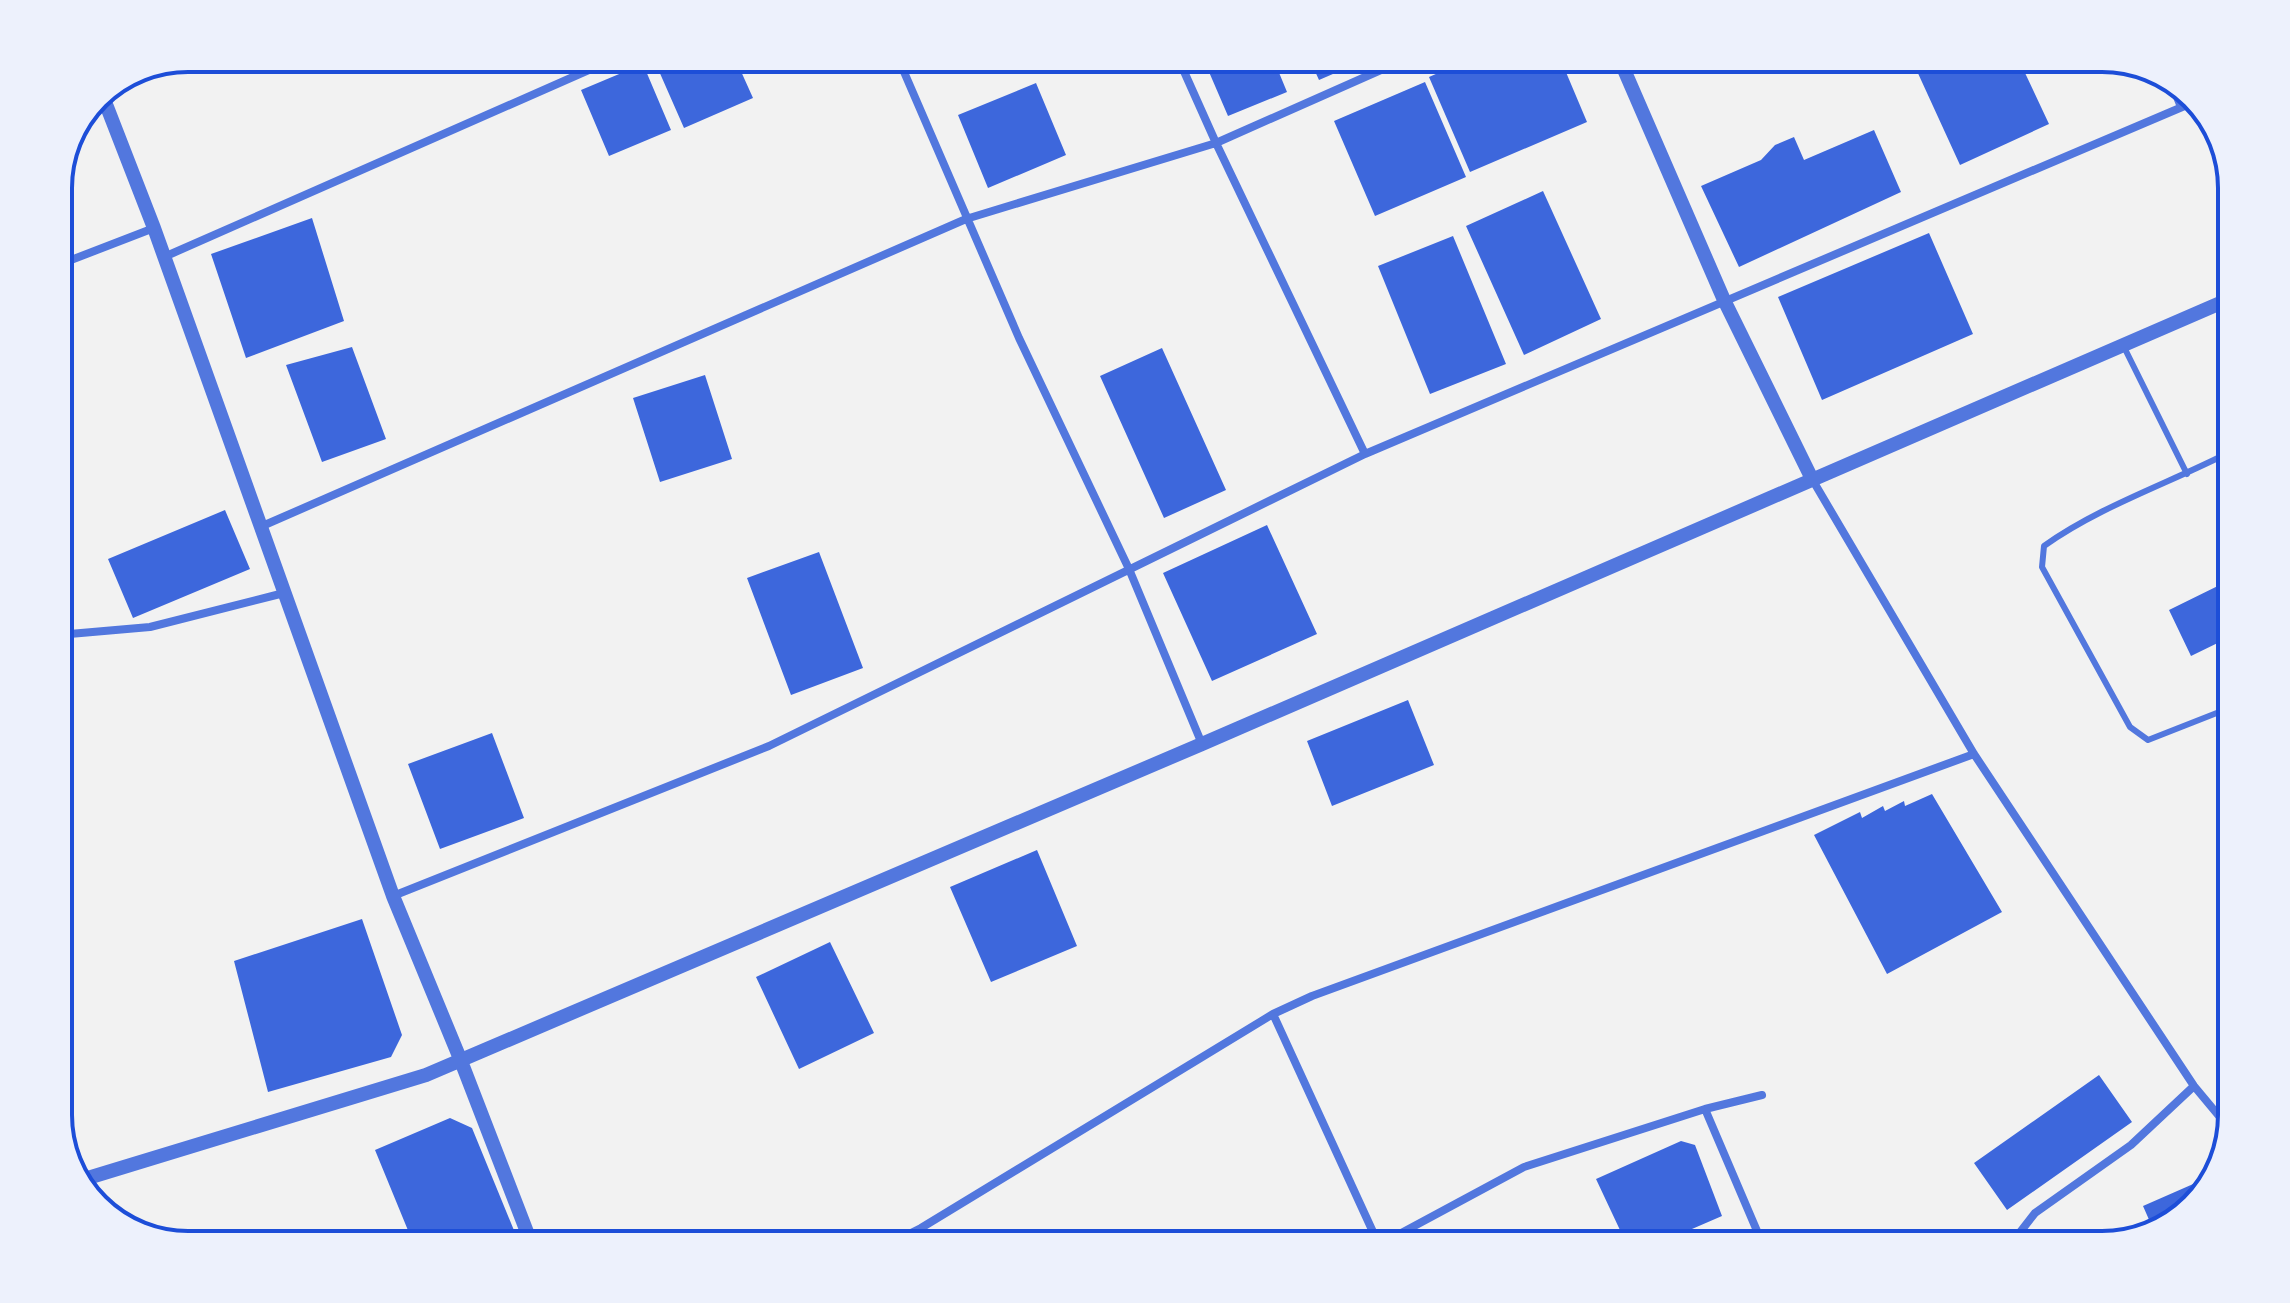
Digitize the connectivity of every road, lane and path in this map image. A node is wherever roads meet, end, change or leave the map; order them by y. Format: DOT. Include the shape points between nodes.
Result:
graph roads {
  1 [pos="584,72"];
  2 [pos="904,72"];
  3 [pos="1184,72"];
  4 [pos="1376,72"];
  5 [pos="1625,72"];
  6 [pos="2179,101"];
  7 [pos="107,106"];
  8 [pos="2184,106"];
  9 [pos="2181,107"];
  10 [pos="1216,143"];
  11 [pos="966,219"];
  12 [pos="154,228"];
  13 [pos="164,257"];
  14 [pos="72,260"];
  15 [pos="1724,300"];
  16 [pos="2218,304"];
  17 [pos="2123,345"];
  18 [pos="1365,454"];
  19 [pos="2218,458"];
  20 [pos="2187,474"];
  21 [pos="1812,479"];
  22 [pos="260,527"];
  23 [pos="1129,569"];
  24 [pos="284,593"];
  25 [pos="72,634"];
  26 [pos="2218,712"];
  27 [pos="1202,744"];
  28 [pos="1974,754"];
  29 [pos="393,896"];
  30 [pos="1273,1014"];
  31 [pos="461,1061"];
  32 [pos="2194,1086"];
  33 [pos="1762,1095"];
  34 [pos="1705,1109"];
  35 [pos="2218,1115"];
  36 [pos="91,1177"];
  37 [pos="921,1228"];
  38 [pos="527,1231"];
  39 [pos="915,1231"];
  40 [pos="923,1231"];
  41 [pos="1373,1231"];
  42 [pos="1405,1231"];
  43 [pos="1757,1231"];
  44 [pos="2021,1231"];
  1 -- 13 [label="street"];
  2 -- 11 [label="street"];
  3 -- 10 [label="street"];
  4 -- 10 [label="street"];
  5 -- 15 [label="street"];
  6 -- 9 [label="street"];
  7 -- 12 [label="street"];
  8 -- 9 [label="street"];
  9 -- 15 [label="street"];
  10 -- 11 [label="street"];
  10 -- 18 [label="street"];
  11 -- 22 [label="street"];
  11 -- 23 [label="street"];
  12 -- 13 [label="street"];
  12 -- 14 [label="street"];
  13 -- 22 [label="street"];
  15 -- 18 [label="street"];
  15 -- 21 [label="street"];
  16 -- 17 [label="street"];
  17 -- 20 [label="lane"];
  17 -- 21 [label="street"];
  18 -- 23 [label="street"];
  19 -- 20 [label="lane"];
  20 -- 26 [label="lane" via="2071,527 2044,546 2042,567 2130,727 2148,740"];
  21 -- 27 [label="street"];
  21 -- 28 [label="street"];
  22 -- 24 [label="street"];
  23 -- 27 [label="street"];
  23 -- 29 [label="street" via="769,746"];
  24 -- 25 [label="street" via="150,627"];
  24 -- 29 [label="street"];
  27 -- 31 [label="street"];
  28 -- 30 [label="street"];
  28 -- 32 [label="street"];
  29 -- 31 [label="street"];
  30 -- 37 [label="street"];
  30 -- 41 [label="street"];
  31 -- 36 [label="street"];
  31 -- 38 [label="street"];
  32 -- 35 [label="street"];
  32 -- 44 [label="street" via="2131,1145 2035,1213"];
  33 -- 34 [label="street"];
  34 -- 42 [label="street" via="1524,1167"];
  34 -- 43 [label="street"];
  37 -- 39 [label="street"];
  37 -- 40 [label="street"];
}
